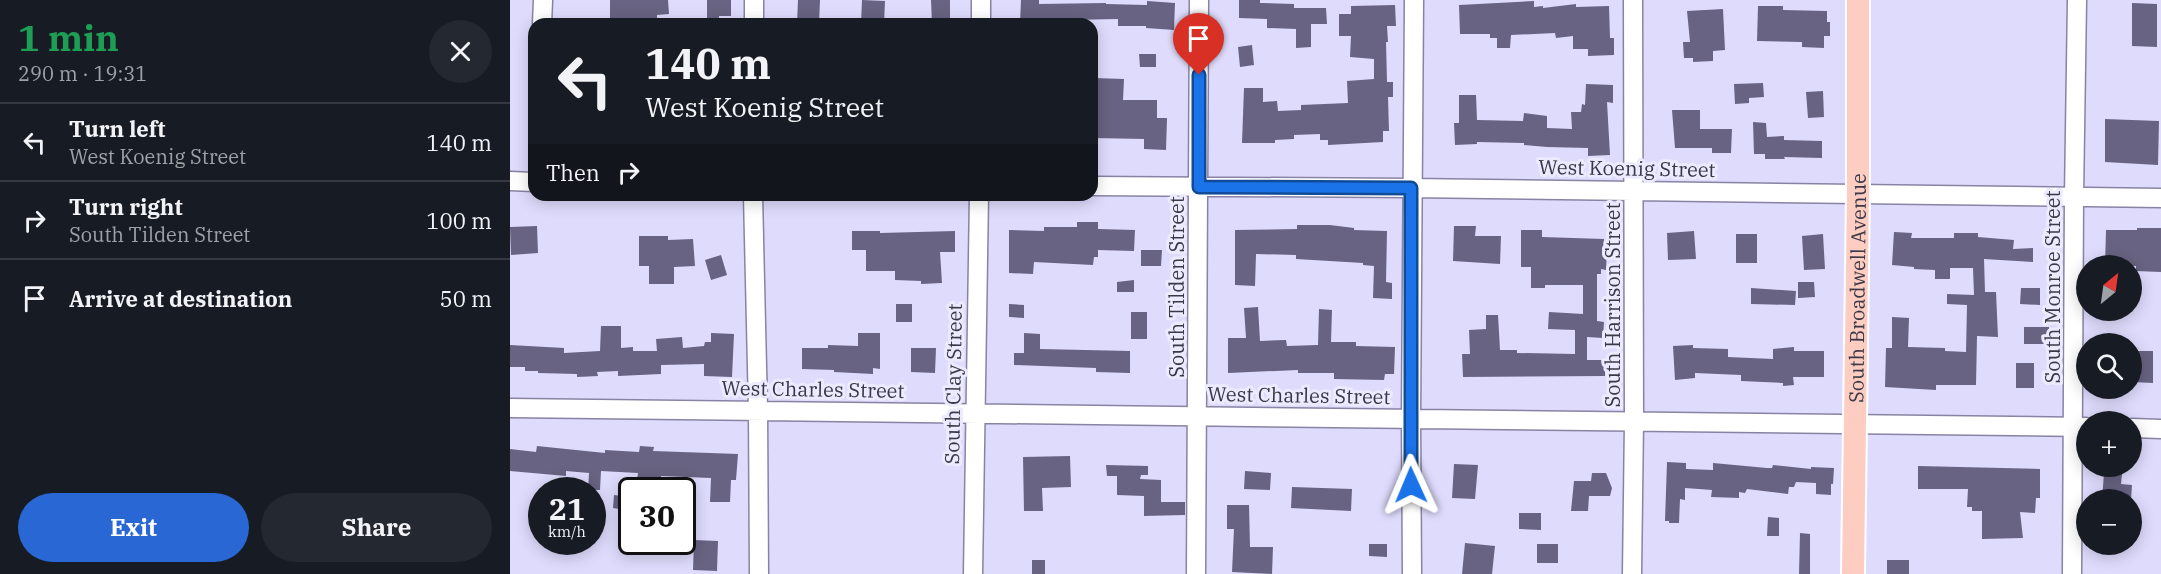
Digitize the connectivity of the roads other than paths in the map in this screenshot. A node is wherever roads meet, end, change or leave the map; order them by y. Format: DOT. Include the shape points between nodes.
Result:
graph roads {
  1 [pos="543,0"];
  2 [pos="754,0"];
  3 [pos="981,0"];
  4 [pos="1199,0"];
  5 [pos="1414,0"];
  6 [pos="1633,0"];
  7 [pos="1858,0"];
  8 [pos="2077,0"];
  9 [pos="542,18"];
  10 [pos="754,18"];
  11 [pos="981,18"];
  12 [pos="510,181"];
  13 [pos="528,182"];
  14 [pos="1098,186"];
  15 [pos="1199,187"];
  16 [pos="1411,188"];
  17 [pos="1634,191"];
  18 [pos="1858,193"];
  19 [pos="2074,197"];
  20 [pos="2161,198"];
  21 [pos="753,201"];
  22 [pos="980,201"];
  23 [pos="510,408"];
  24 [pos="758,410"];
  25 [pos="2080,411"];
  26 [pos="975,413"];
  27 [pos="1197,416"];
  28 [pos="1411,418"];
  29 [pos="1634,420"];
  30 [pos="1854,424"];
  31 [pos="2076,427"];
  32 [pos="2142,428"];
  33 [pos="2161,429"];
  34 [pos="2077,477"];
  35 [pos="759,574"];
  36 [pos="973,574"];
  37 [pos="1196,574"];
  38 [pos="1412,574"];
  39 [pos="1632,574"];
  40 [pos="1853,574"];
  41 [pos="2072,574"];
  1 -- 9 [label="street"];
  2 -- 10 [label="street"];
  3 -- 11 [label="street"];
  4 -- 15 [label="street, South Tilden Street"];
  5 -- 16 [label="street"];
  6 -- 17 [label="street, South Harrison Street"];
  7 -- 18 [label="main road, South Broadwell Avenue"];
  8 -- 19 [label="street, South Monroe Street"];
  12 -- 13 [label="street"];
  14 -- 15 [label="street, West Koenig Street"];
  15 -- 16 [label="street, West Koenig Street"];
  15 -- 27 [label="street, South Tilden Street"];
  16 -- 17 [label="street, West Koenig Street"];
  16 -- 28 [label="street"];
  17 -- 18 [label="street, West Koenig Street"];
  17 -- 29 [label="street, South Harrison Street"];
  18 -- 19 [label="street, West Koenig Street"];
  18 -- 30 [label="main road, South Broadwell Avenue"];
  19 -- 20 [label="street, West Koenig Street"];
  19 -- 25 [label="street, South Monroe Street"];
  21 -- 24 [label="street"];
  22 -- 26 [label="street, South Clay Street"];
  23 -- 24 [label="street, West Charles Street"];
  24 -- 26 [label="street, West Charles Street"];
  24 -- 35 [label="street"];
  26 -- 27 [label="street, West Charles Street"];
  26 -- 36 [label="street, South Clay Street"];
  27 -- 28 [label="street, West Charles Street"];
  27 -- 37 [label="street, South Tilden Street"];
  28 -- 29 [label="street, West Charles Street"];
  28 -- 38 [label="street"];
  29 -- 30 [label="street, West Charles Street"];
  29 -- 39 [label="street, South Harrison Street"];
  30 -- 31 [label="street, West Charles Street"];
  30 -- 40 [label="main road, South Broadwell Avenue"];
  32 -- 33 [label="street"];
  34 -- 41 [label="street, South Monroe Street"];
}
